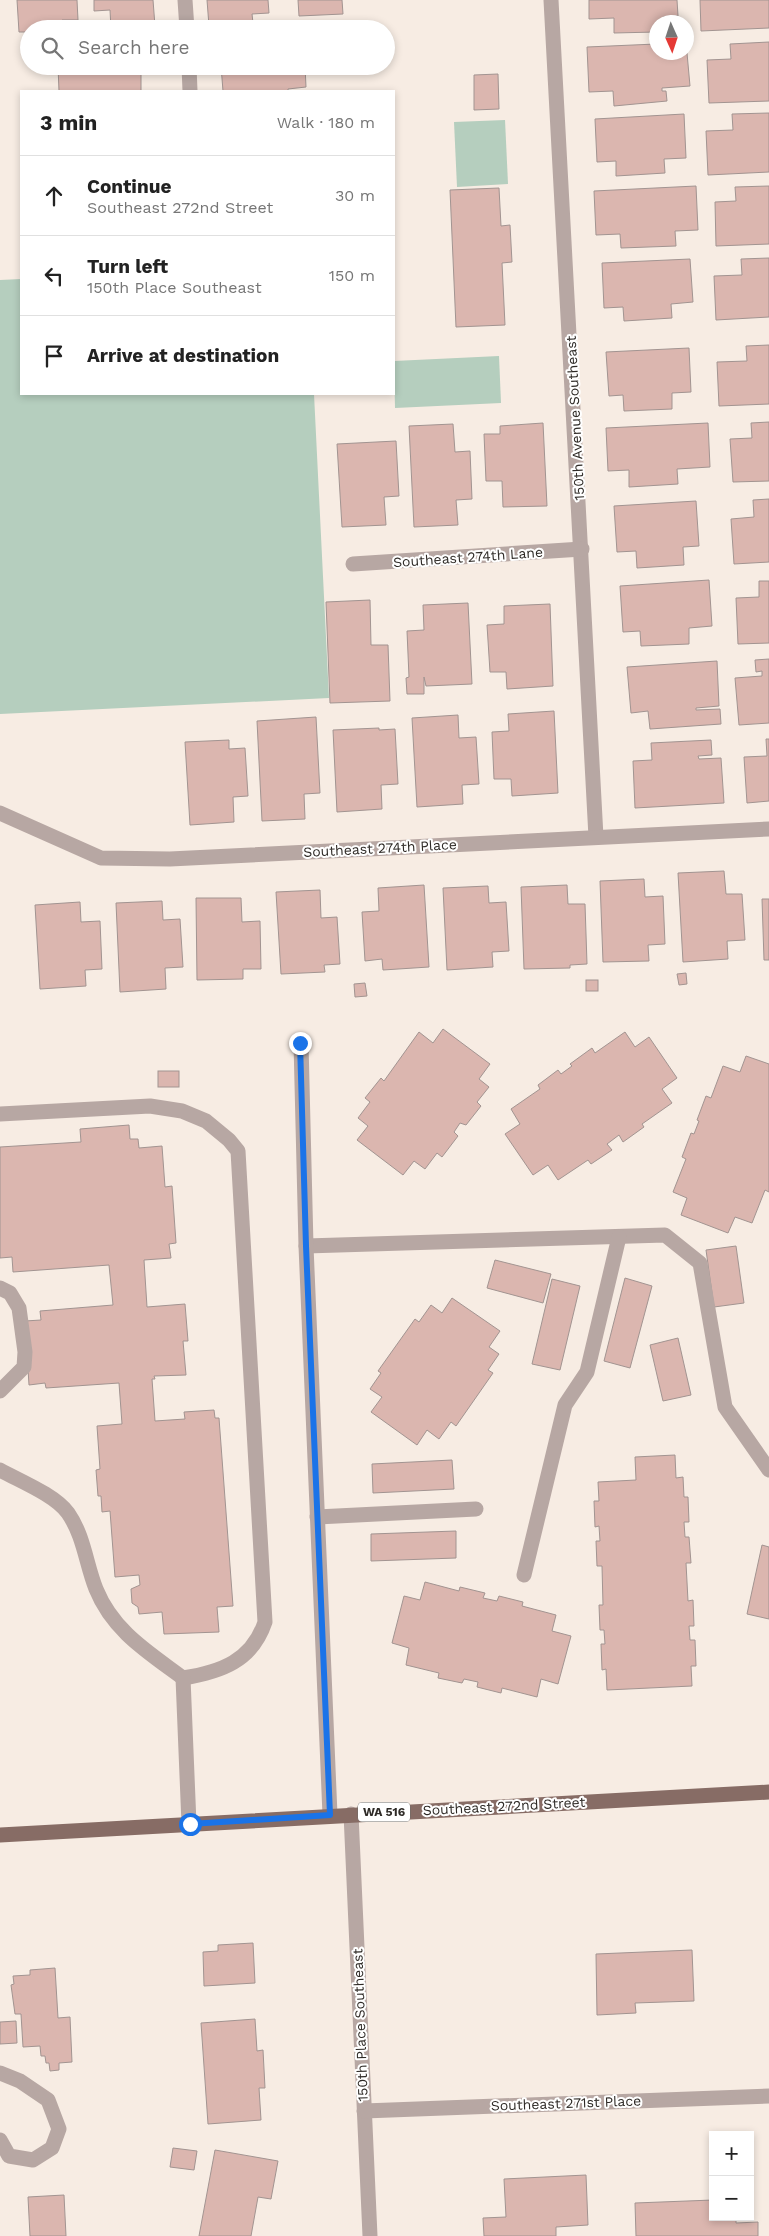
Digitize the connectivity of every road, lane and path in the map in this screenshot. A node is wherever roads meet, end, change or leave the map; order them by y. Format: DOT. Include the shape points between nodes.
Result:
graph roads {
  1 [pos="185,0"];
  2 [pos="551,0"];
  3 [pos="186,20"];
  4 [pos="189,75"];
  5 [pos="190,90"];
  6 [pos="582,550"];
  7 [pos="353,564"];
  8 [pos="0,813"];
  9 [pos="769,829"];
  10 [pos="596,837"];
  11 [pos="300,1043"];
  12 [pos="0,1114"];
  13 [pos="619,1237"];
  14 [pos="306,1246"];
  15 [pos="0,1288"];
  16 [pos="0,1391"];
  17 [pos="0,1470"];
  18 [pos="769,1470"];
  19 [pos="476,1509"];
  20 [pos="317,1517"];
  21 [pos="524,1575"];
  22 [pos="183,1678"];
  23 [pos="769,1792"];
  24 [pos="351,1814"];
  25 [pos="330,1815"];
  26 [pos="190,1824"];
  27 [pos="0,1835"];
  28 [pos="0,2073"];
  29 [pos="769,2096"];
  30 [pos="364,2111"];
  31 [pos="0,2140"];
  32 [pos="370,2236"];
  1 -- 3 [label="street"];
  2 -- 6 [label="street, 150th Avenue Southeast"];
  4 -- 5 [label="street"];
  6 -- 7 [label="street, Southeast 274th Lane"];
  6 -- 10 [label="street, 150th Avenue Southeast"];
  8 -- 10 [label="street, Southeast 274th Place" via="102,858 170,858"];
  9 -- 10 [label="street, Southeast 274th Place"];
  11 -- 14 [label="street"];
  12 -- 22 [label="street" via="150,1106 206,1121 238,1151 265,1622 260,1637 243,1657 209,1674"];
  13 -- 14 [label="street"];
  13 -- 18 [label="street" via="665,1236 700,1263 725,1407"];
  13 -- 21 [label="street" via="587,1372 565,1405"];
  14 -- 20 [label="street"];
  15 -- 16 [label="street" via="10,1293 19,1308 26,1352 24,1367"];
  17 -- 22 [label="street" via="55,1501 67,1513 80,1535 96,1590 112,1617 129,1639"];
  19 -- 20 [label="street"];
  20 -- 25 [label="street"];
  22 -- 26 [label="street"];
  23 -- 24 [label="main road, Southeast 272nd Street / WA 516"];
  24 -- 25 [label="main road, Southeast 272nd Street / WA 516"];
  24 -- 30 [label="street, 150th Place Southeast"];
  25 -- 26 [label="main road, Southeast 272nd Street / WA 516"];
  26 -- 27 [label="main road, Southeast 272nd Street / WA 516"];
  28 -- 31 [label="street" via="20,2081 48,2100 59,2129 52,2148 33,2160 9,2156"];
  29 -- 30 [label="street, Southeast 271st Place"];
  30 -- 32 [label="street, 150th Place Southeast"];
}
